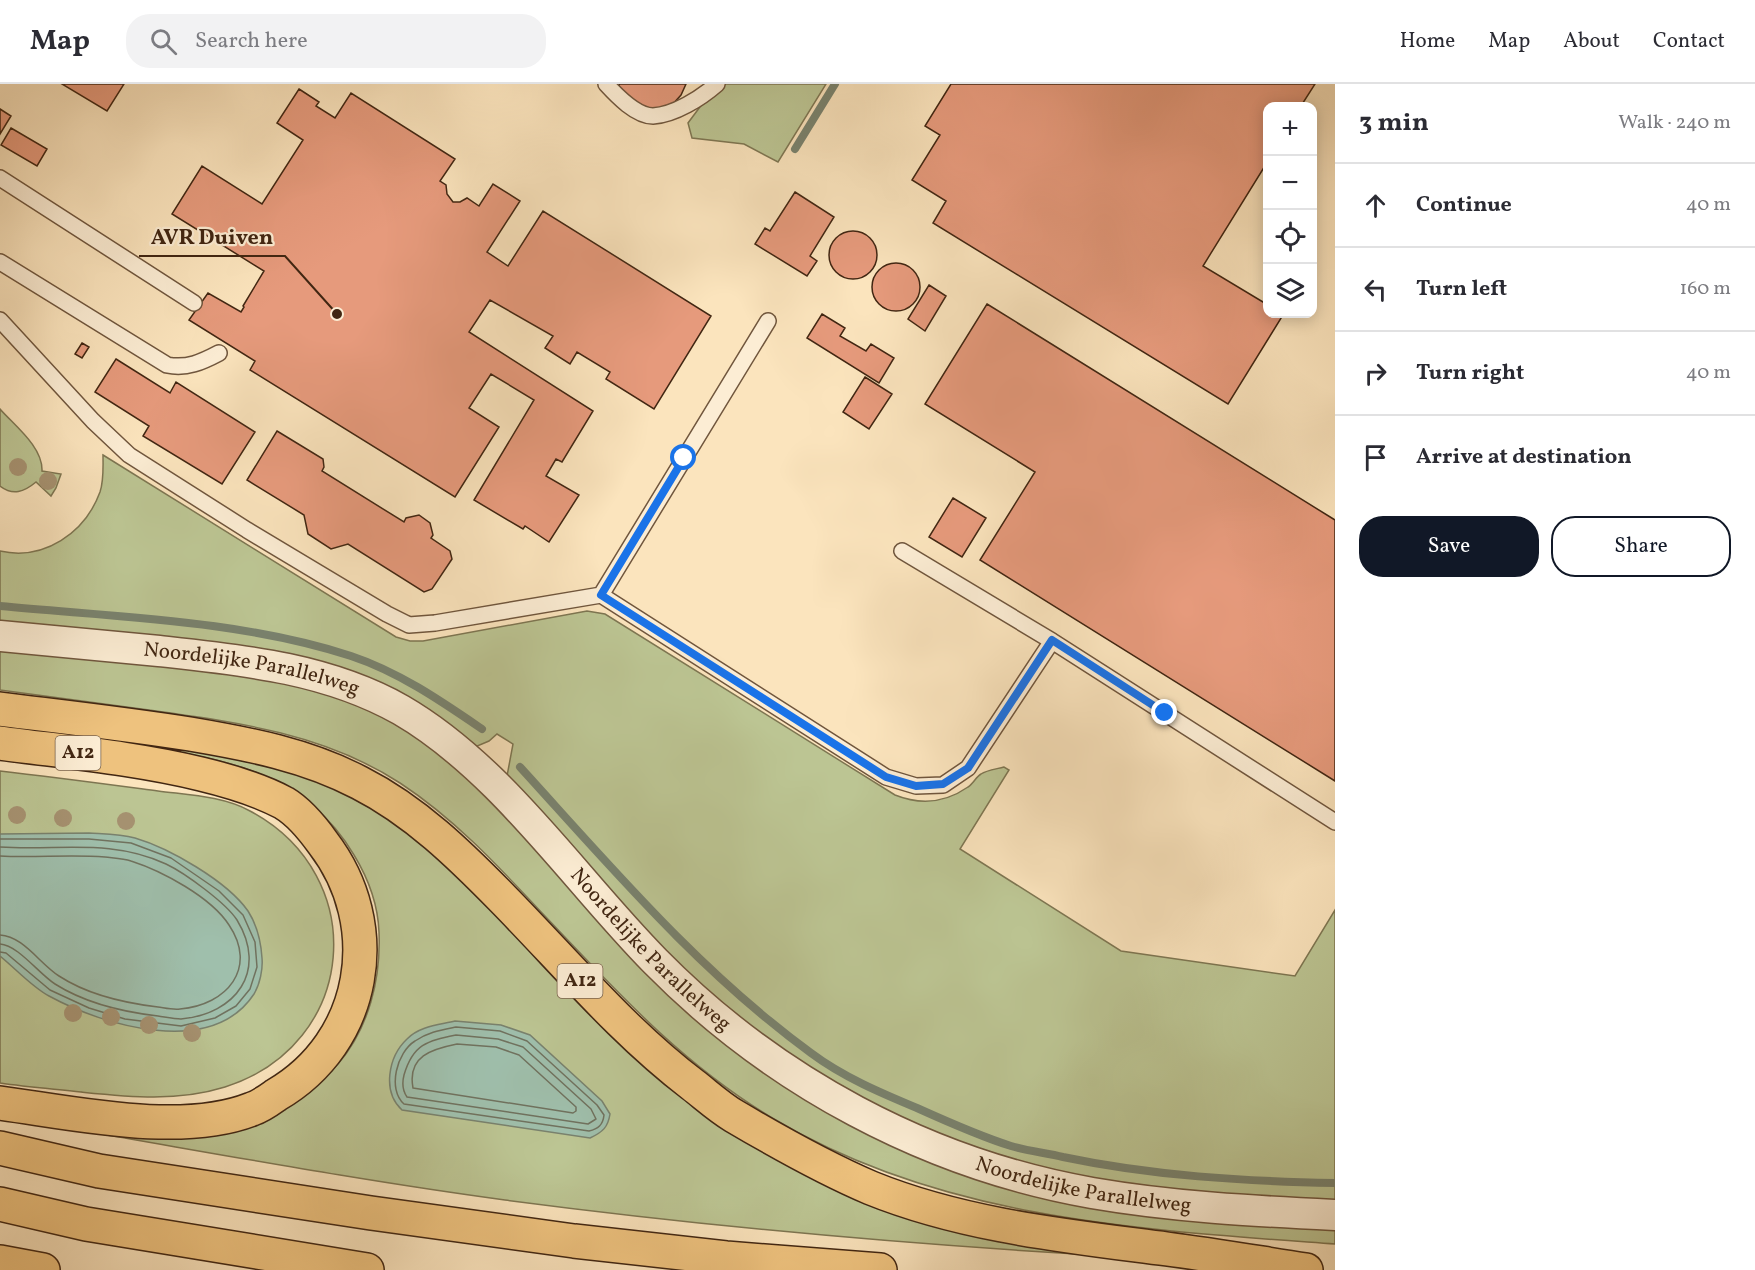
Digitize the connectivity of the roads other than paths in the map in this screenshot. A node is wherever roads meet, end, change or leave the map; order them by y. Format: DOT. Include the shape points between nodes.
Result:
graph roads {
  1 [pos="606,84"];
  2 [pos="717,84"];
  3 [pos="0,178"];
  4 [pos="0,262"];
  5 [pos="194,303"];
  6 [pos="0,320"];
  7 [pos="768,321"];
  8 [pos="219,353"];
  9 [pos="902,551"];
  10 [pos="601,595"];
  11 [pos="0,636"];
  12 [pos="1052,640"];
  13 [pos="0,709"];
  14 [pos="0,743"];
  15 [pos="1335,822"];
  16 [pos="0,1103"];
  17 [pos="0,1148"];
  18 [pos="0,1204"];
  19 [pos="1335,1215"];
  20 [pos="0,1262"];
  21 [pos="44,1270"];
  22 [pos="367,1270"];
  23 [pos="880,1270"];
  24 [pos="1306,1270"];
  1 -- 2 [label="lane" via="624,104 651,116 681,108"];
  3 -- 5 [label="lane"];
  4 -- 8 [label="lane" via="167,365 189,365"];
  6 -- 10 [label="lane" via="93,422 129,455 247,530 410,625"];
  7 -- 10 [label="lane"];
  9 -- 12 [label="lane"];
  10 -- 12 [label="lane" via="886,777 916,786 943,784 968,768"];
  11 -- 19 [label="street, Noordelijke Parallelweg" via="230,658 284,668 331,679 402,711 478,768 654,961 700,1004 793,1074 895,1132 957,1157 1090,1192 1221,1209"];
  12 -- 15 [label="lane"];
  13 -- 24 [label="highway, A12" via="244,743 292,755 361,783 439,837 503,898 608,1011 669,1067 729,1113 800,1154 872,1188 929,1207 1072,1238"];
  14 -- 16 [label="highway, A12" via="156,763 255,789 287,805 315,831 336,860 351,891 360,951 353,1000 337,1035 319,1061 290,1087 254,1109 216,1120 135,1120"];
  17 -- 23 [label="highway" via="99,1172 370,1214 726,1258"];
  18 -- 22 [label="highway" via="86,1224"];
  20 -- 21 [label="highway"];
}
